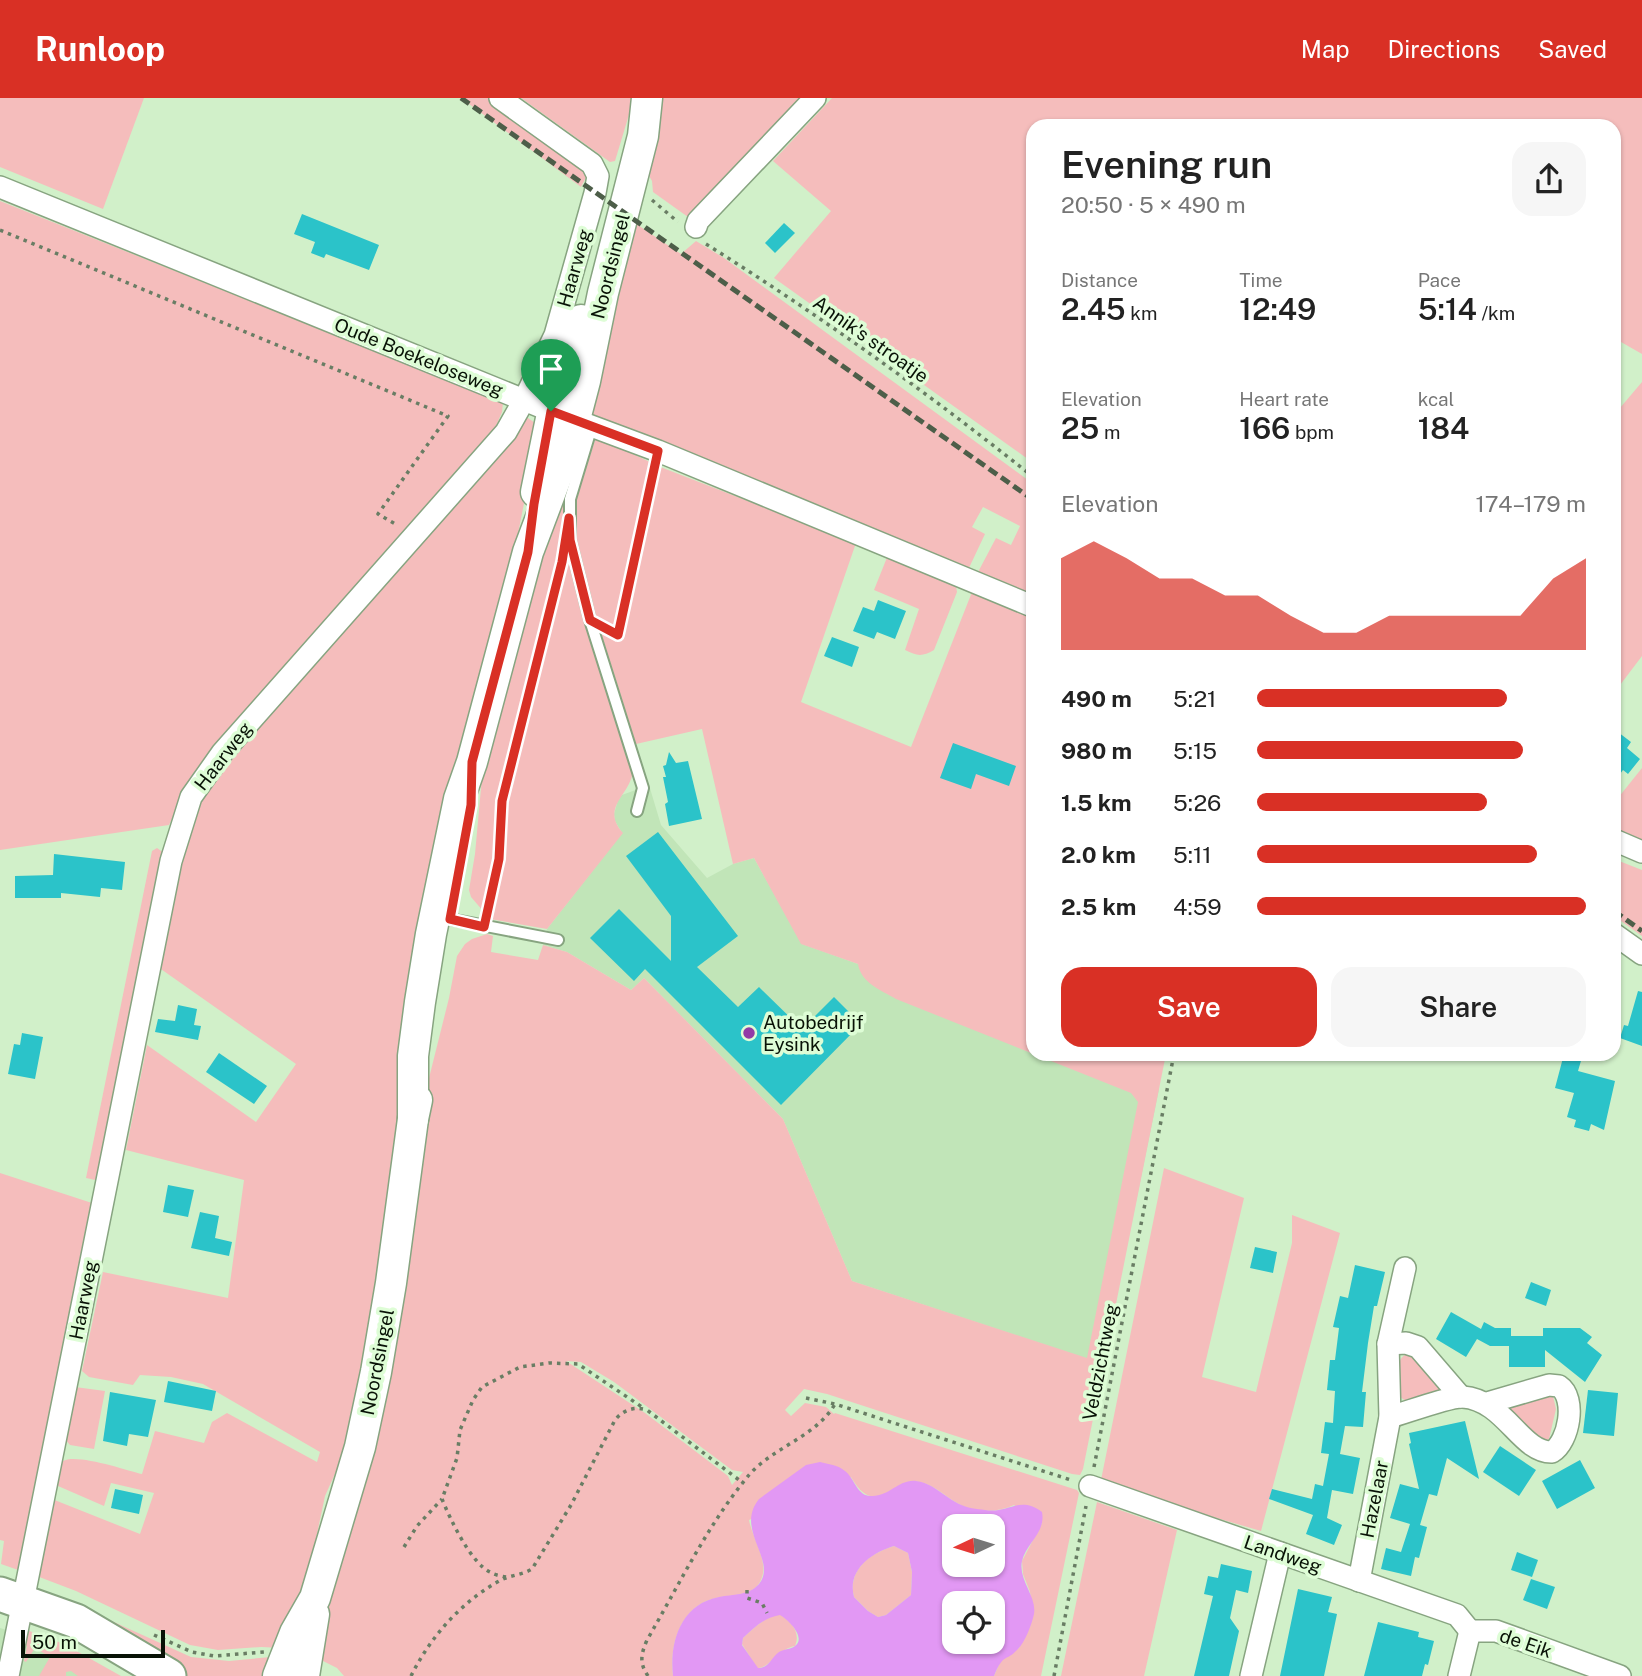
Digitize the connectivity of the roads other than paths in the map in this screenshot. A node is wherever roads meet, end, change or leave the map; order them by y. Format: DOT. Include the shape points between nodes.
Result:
graph roads {
  1 [pos="500,98"];
  2 [pos="645,98"];
  3 [pos="815,98"];
  4 [pos="0,187"];
  5 [pos="696,227"];
  6 [pos="561,414"];
  7 [pos="1026,604"];
  8 [pos="472,762"];
  9 [pos="637,811"];
  10 [pos="1621,843"];
  11 [pos="1642,852"];
  12 [pos="450,919"];
  13 [pos="1621,939"];
  14 [pos="558,940"];
  15 [pos="1642,954"];
  16 [pos="413,1119"];
  17 [pos="1405,1268"];
  18 [pos="1388,1343"];
  19 [pos="1461,1397"];
  20 [pos="1487,1403"];
  21 [pos="1390,1417"];
  22 [pos="1090,1486"];
  23 [pos="1280,1553"];
  24 [pos="1359,1581"];
  25 [pos="10,1608"];
  26 [pos="1470,1631"];
  27 [pos="290,1669"];
  28 [pos="8,1676"];
  29 [pos="132,1676"];
  30 [pos="169,1676"];
  31 [pos="1251,1676"];
  32 [pos="1459,1676"];
  33 [pos="1620,1676"];
  1 -- 6 [label="street, Haarweg" via="592,164 598,176 555,335"];
  2 -- 6 [label="main road, Noordsingel" via="631,124"];
  3 -- 5 [label="street"];
  4 -- 6 [label="street, Oude Boekeloseweg"];
  6 -- 7 [label="street, Oude Boekeloseweg"];
  6 -- 8 [label="main road, Noordsingel" via="534,504 528,552"];
  6 -- 9 [label="lane" via="570,540 643,788"];
  6 -- 25 [label="street, Haarweg" via="506,432 222,753 191,797 171,861"];
  8 -- 12 [label="main road, Noordsingel" via="471,805"];
  8 -- 16 [label="main road, Noordsingel" via="459,799 431,934 413,1056"];
  10 -- 11 [label="street"];
  12 -- 14 [label="lane"];
  12 -- 16 [label="main road, Noordsingel"];
  13 -- 15 [label="street"];
  16 -- 27 [label="main road, Noordsingel" via="391,1283 360,1447 314,1598 314,1625"];
  17 -- 18 [label="street, Hazelaar"];
  18 -- 19 [label="street" via="1418,1346"];
  18 -- 21 [label="street, Hazelaar"];
  19 -- 20 [label="street"];
  19 -- 21 [label="street"];
  21 -- 24 [label="street, Hazelaar"];
  22 -- 23 [label="street, Landweg"];
  23 -- 24 [label="street, Landweg"];
  23 -- 31 [label="street"];
  24 -- 26 [label="street, Landweg" via="1457,1615"];
  25 -- 28 [label="street, Haarweg"];
  25 -- 29 [label="main road"];
  25 -- 30 [label="main road" via="76,1621"];
  26 -- 32 [label="street"];
  26 -- 33 [label="street, de Eik" via="1496,1631"];
}
